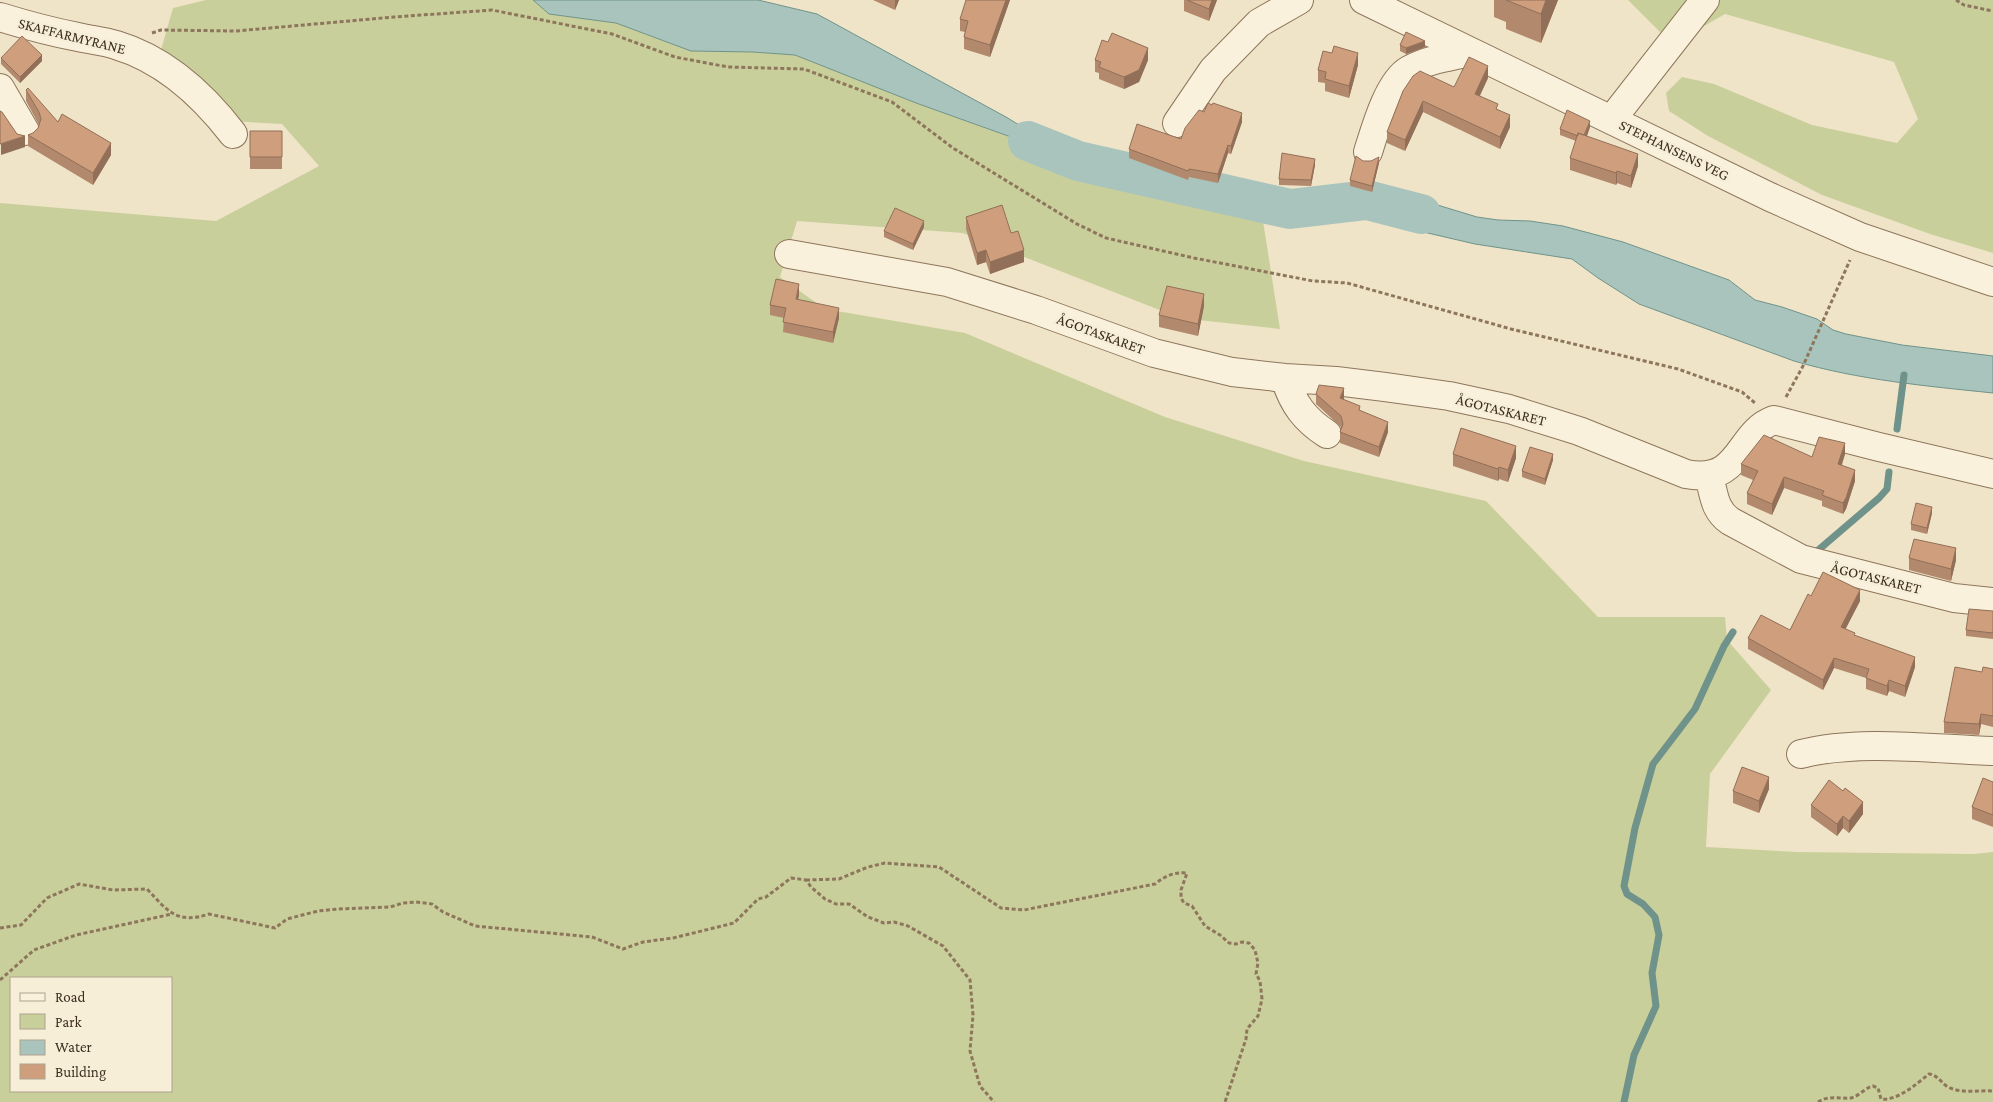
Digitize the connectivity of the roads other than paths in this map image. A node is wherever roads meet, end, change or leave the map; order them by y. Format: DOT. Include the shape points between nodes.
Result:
graph roads {
  1 [pos="1299,0"];
  2 [pos="1364,0"];
  3 [pos="1705,0"];
  4 [pos="0,17"];
  5 [pos="1471,52"];
  6 [pos="0,88"];
  7 [pos="1612,119"];
  8 [pos="1177,123"];
  9 [pos="25,131"];
  10 [pos="233,134"];
  11 [pos="1368,152"];
  12 [pos="789,254"];
  13 [pos="987,278"];
  14 [pos="1993,282"];
  15 [pos="1036,310"];
  16 [pos="1285,378"];
  17 [pos="1327,434"];
  18 [pos="1993,474"];
  19 [pos="1709,476"];
  20 [pos="1993,602"];
  21 [pos="1993,752"];
  22 [pos="1801,754"];
  1 -- 8 [label="street" via="1252,30 1213,70"];
  2 -- 5 [label="street, STEPHANSENS VEG"];
  3 -- 7 [label="street"];
  4 -- 10 [label="street, SKAFFARMYRANE" via="44,30 115,44 142,55 176,75"];
  5 -- 7 [label="street, STEPHANSENS VEG"];
  5 -- 11 [label="street" via="1438,59 1407,71 1390,92"];
  6 -- 9 [label="street"];
  7 -- 14 [label="street, STEPHANSENS VEG" via="1770,197 1860,236"];
  12 -- 15 [label="street, ÅGOTASKARET" via="947,282"];
  13 -- 15 [label="street, ÅGOTASKARET" via="1025,296"];
  15 -- 16 [label="street, ÅGOTASKARET" via="1154,353 1232,372"];
  16 -- 17 [label="street" via="1299,411"];
  16 -- 19 [label="street, ÅGOTASKARET" via="1385,387 1509,408 1579,431 1686,474"];
  18 -- 19 [label="street" via="1774,420 1764,423 1729,465"];
  19 -- 20 [label="street, ÅGOTASKARET" via="1720,514 1801,559 1954,598"];
  21 -- 22 [label="street" via="1862,746"];
}
